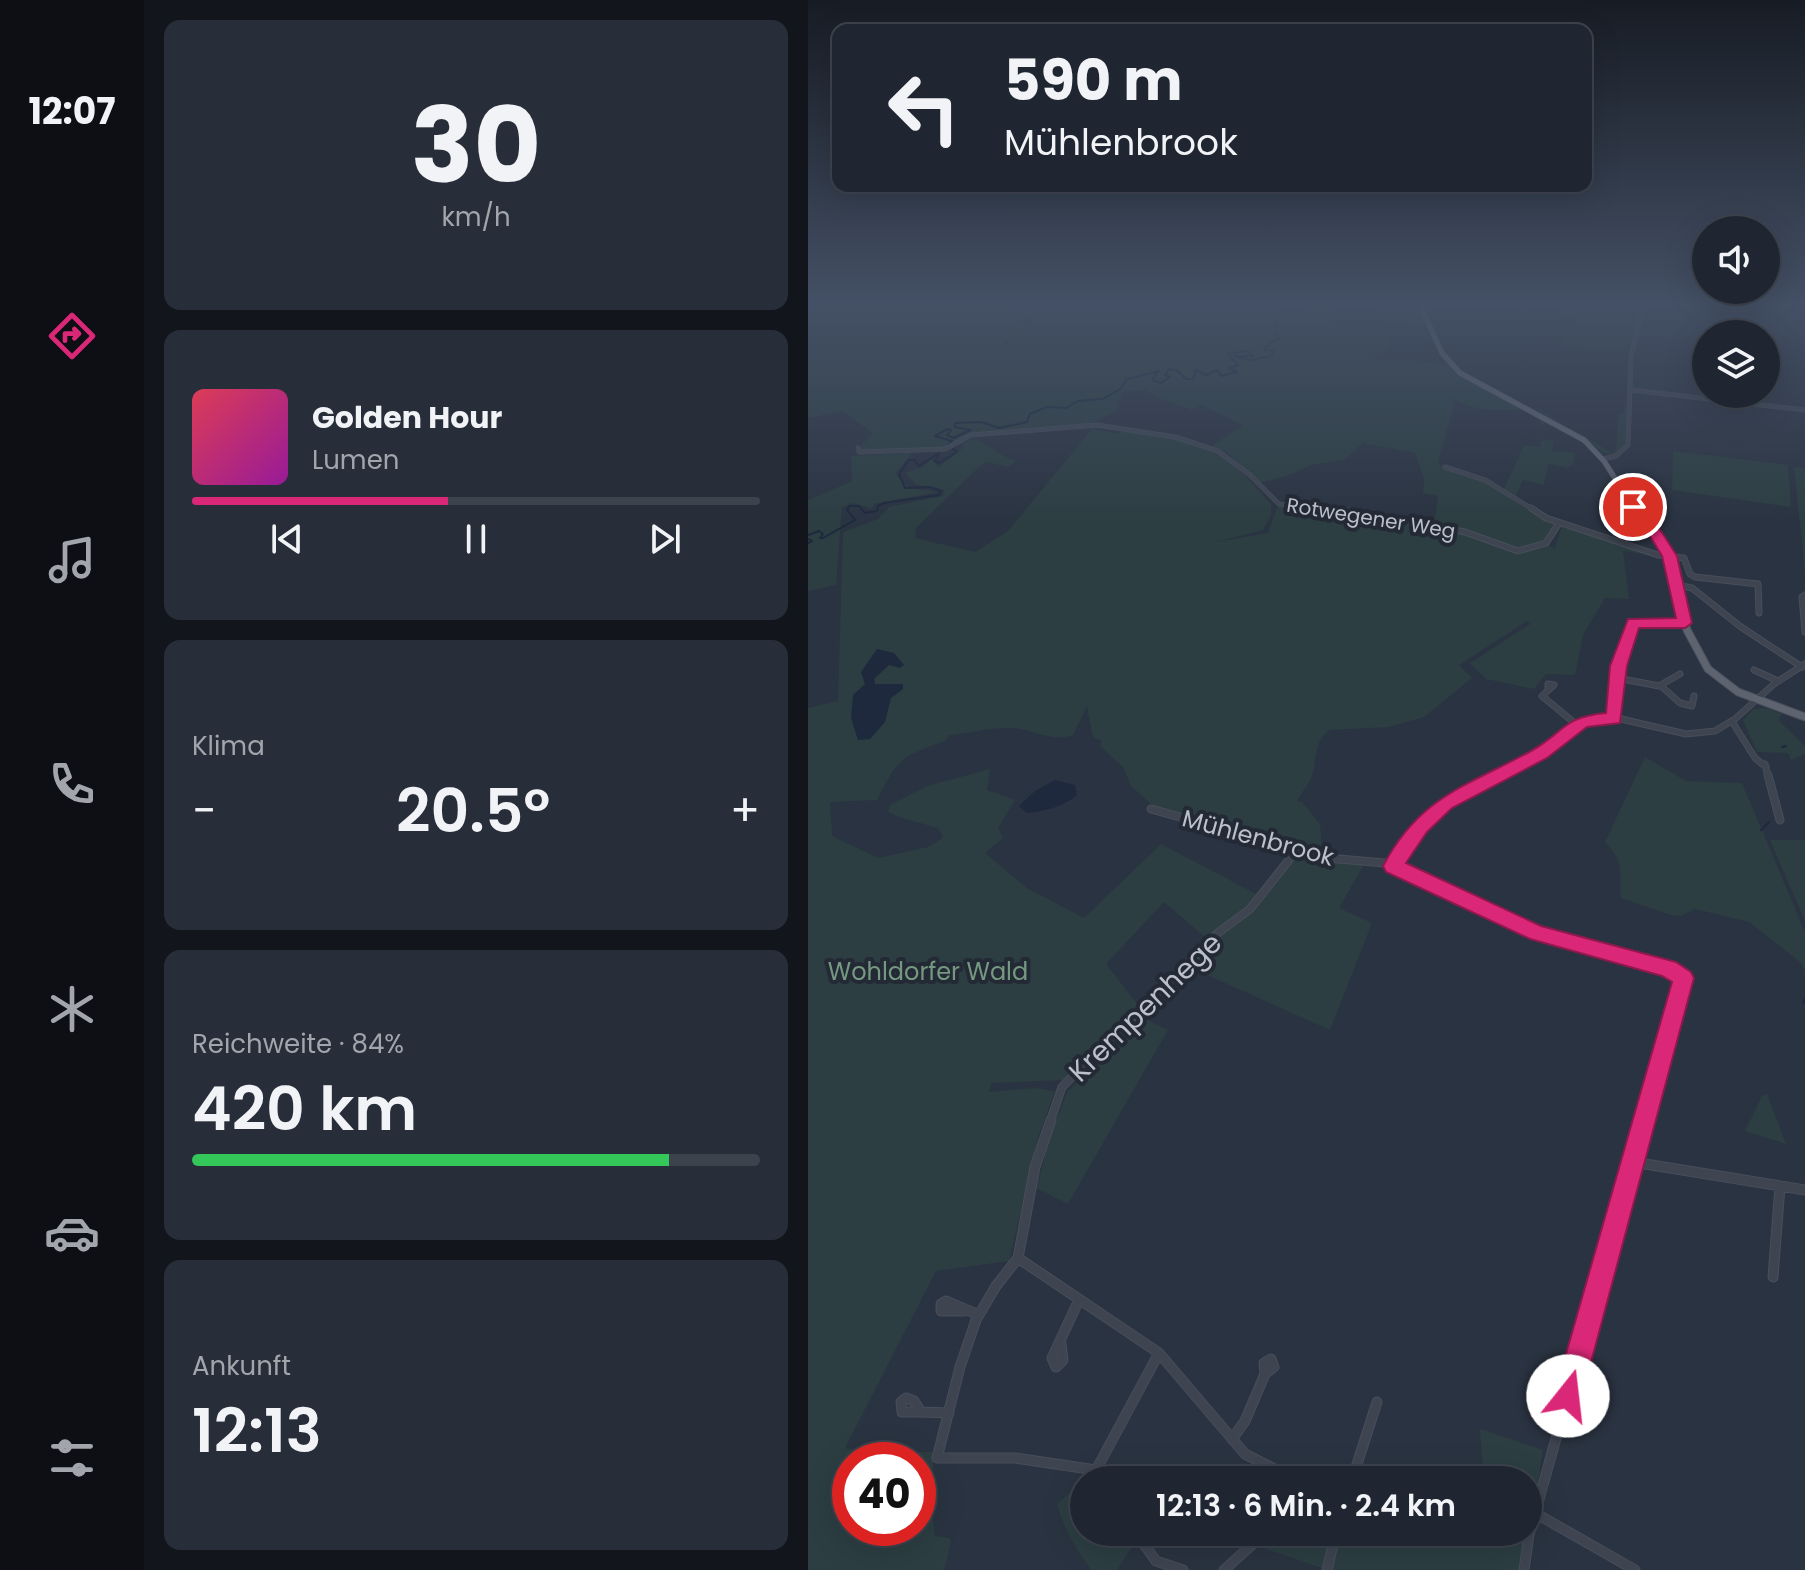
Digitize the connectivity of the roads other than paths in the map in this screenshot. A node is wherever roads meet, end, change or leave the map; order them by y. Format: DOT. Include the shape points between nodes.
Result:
graph roads {
  1 [pos="1472,378"];
  2 [pos="1631,378"];
  3 [pos="1631,390"];
  4 [pos="1805,410"];
  5 [pos="856,451"];
  6 [pos="1602,458"];
  7 [pos="1445,467"];
  8 [pos="1559,523"];
  9 [pos="1669,556"];
  10 [pos="1676,585"];
  11 [pos="1804,595"];
  12 [pos="1759,613"];
  13 [pos="1685,623"];
  14 [pos="1805,632"];
  15 [pos="1802,668"];
  16 [pos="1754,670"];
  17 [pos="1680,674"];
  18 [pos="1617,678"];
  19 [pos="1778,681"];
  20 [pos="1661,686"];
  21 [pos="1548,688"];
  22 [pos="1694,696"];
  23 [pos="1755,701"];
  24 [pos="1805,717"];
  25 [pos="1614,719"];
  26 [pos="1733,723"];
  27 [pos="1577,725"];
  28 [pos="1151,809"];
  29 [pos="1780,820"];
  30 [pos="1296,851"];
  31 [pos="1393,866"];
  32 [pos="1633,1162"];
  33 [pos="1780,1186"];
  34 [pos="1805,1190"];
  35 [pos="1018,1258"];
  36 [pos="1773,1277"];
  37 [pos="1079,1300"];
  38 [pos="964,1311"];
  39 [pos="979,1315"];
  40 [pos="1061,1344"];
  41 [pos="1159,1353"];
  42 [pos="1265,1374"];
  43 [pos="1377,1402"];
  44 [pos="921,1412"];
  45 [pos="949,1413"];
  46 [pos="1232,1439"];
  47 [pos="1070,1466"];
  48 [pos="1098,1466"];
  49 [pos="1265,1466"];
  50 [pos="1356,1466"];
  51 [pos="1542,1488"];
  52 [pos="1542,1517"];
  53 [pos="1145,1546"];
  54 [pos="1250,1546"];
  55 [pos="1333,1546"];
  56 [pos="1527,1546"];
  57 [pos="1183,1570"];
  58 [pos="1224,1570"];
  59 [pos="1327,1570"];
  60 [pos="1524,1570"];
  61 [pos="1635,1570"];
  1 -- 6 [label="main road" via="1567,428"];
  2 -- 3 [label="street"];
  3 -- 4 [label="street"];
  3 -- 6 [label="street" via="1628,444 1617,455"];
  5 -- 8 [label="street, Rotwegener Weg" via="950,447 971,435 1095,425 1171,436 1218,451 1281,505 1312,505 1465,532 1520,551 1546,543"];
  6 -- 9 [label="main road"];
  7 -- 8 [label="street" via="1481,478"];
  8 -- 9 [label="street"];
  9 -- 10 [label="main road"];
  9 -- 12 [label="street" via="1686,559 1695,577 1758,584"];
  10 -- 13 [label="main road"];
  10 -- 15 [label="street" via="1692,588 1791,660 1787,663"];
  11 -- 14 [label="street"];
  13 -- 18 [label="street" via="1633,623"];
  13 -- 23 [label="main road" via="1706,669"];
  15 -- 19 [label="street"];
  16 -- 19 [label="street"];
  17 -- 20 [label="street"];
  18 -- 20 [label="street"];
  18 -- 25 [label="street"];
  19 -- 23 [label="street"];
  20 -- 22 [label="street" via="1680,703 1692,706"];
  21 -- 27 [label="street" via="1542,696"];
  23 -- 24 [label="main road"];
  23 -- 26 [label="street"];
  25 -- 26 [label="street" via="1685,734 1716,732"];
  25 -- 27 [label="street" via="1592,718"];
  26 -- 29 [label="street" via="1750,756 1766,766"];
  27 -- 31 [label="street" via="1541,753 1445,803 1420,827"];
  28 -- 30 [label="street, Mühlenbrook"];
  30 -- 31 [label="street, Mühlenbrook"];
  30 -- 35 [label="street, Krempenhege" via="1250,909 1219,932 1062,1087 1035,1167"];
  31 -- 32 [label="street, Mühlenbrook" via="1537,933 1681,974 1683,983"];
  32 -- 33 [label="street"];
  32 -- 51 [label="street"];
  33 -- 34 [label="street"];
  33 -- 36 [label="street"];
  35 -- 37 [label="street"];
  35 -- 39 [label="street, Krempenhege"];
  37 -- 40 [label="street"];
  37 -- 41 [label="street"];
  38 -- 39 [label="street"];
  39 -- 45 [label="street, Krempenhege"];
  41 -- 46 [label="street"];
  41 -- 48 [label="street"];
  42 -- 46 [label="street"];
  43 -- 50 [label="street"];
  44 -- 45 [label="street"];
  45 -- 47 [label="street, Krempenhege" via="937,1458 1015,1458"];
  46 -- 49 [label="street"];
  52 -- 61 [label="street"];
  53 -- 57 [label="street" via="1156,1561"];
  54 -- 58 [label="street"];
  55 -- 59 [label="street"];
  56 -- 60 [label="street"];
}
